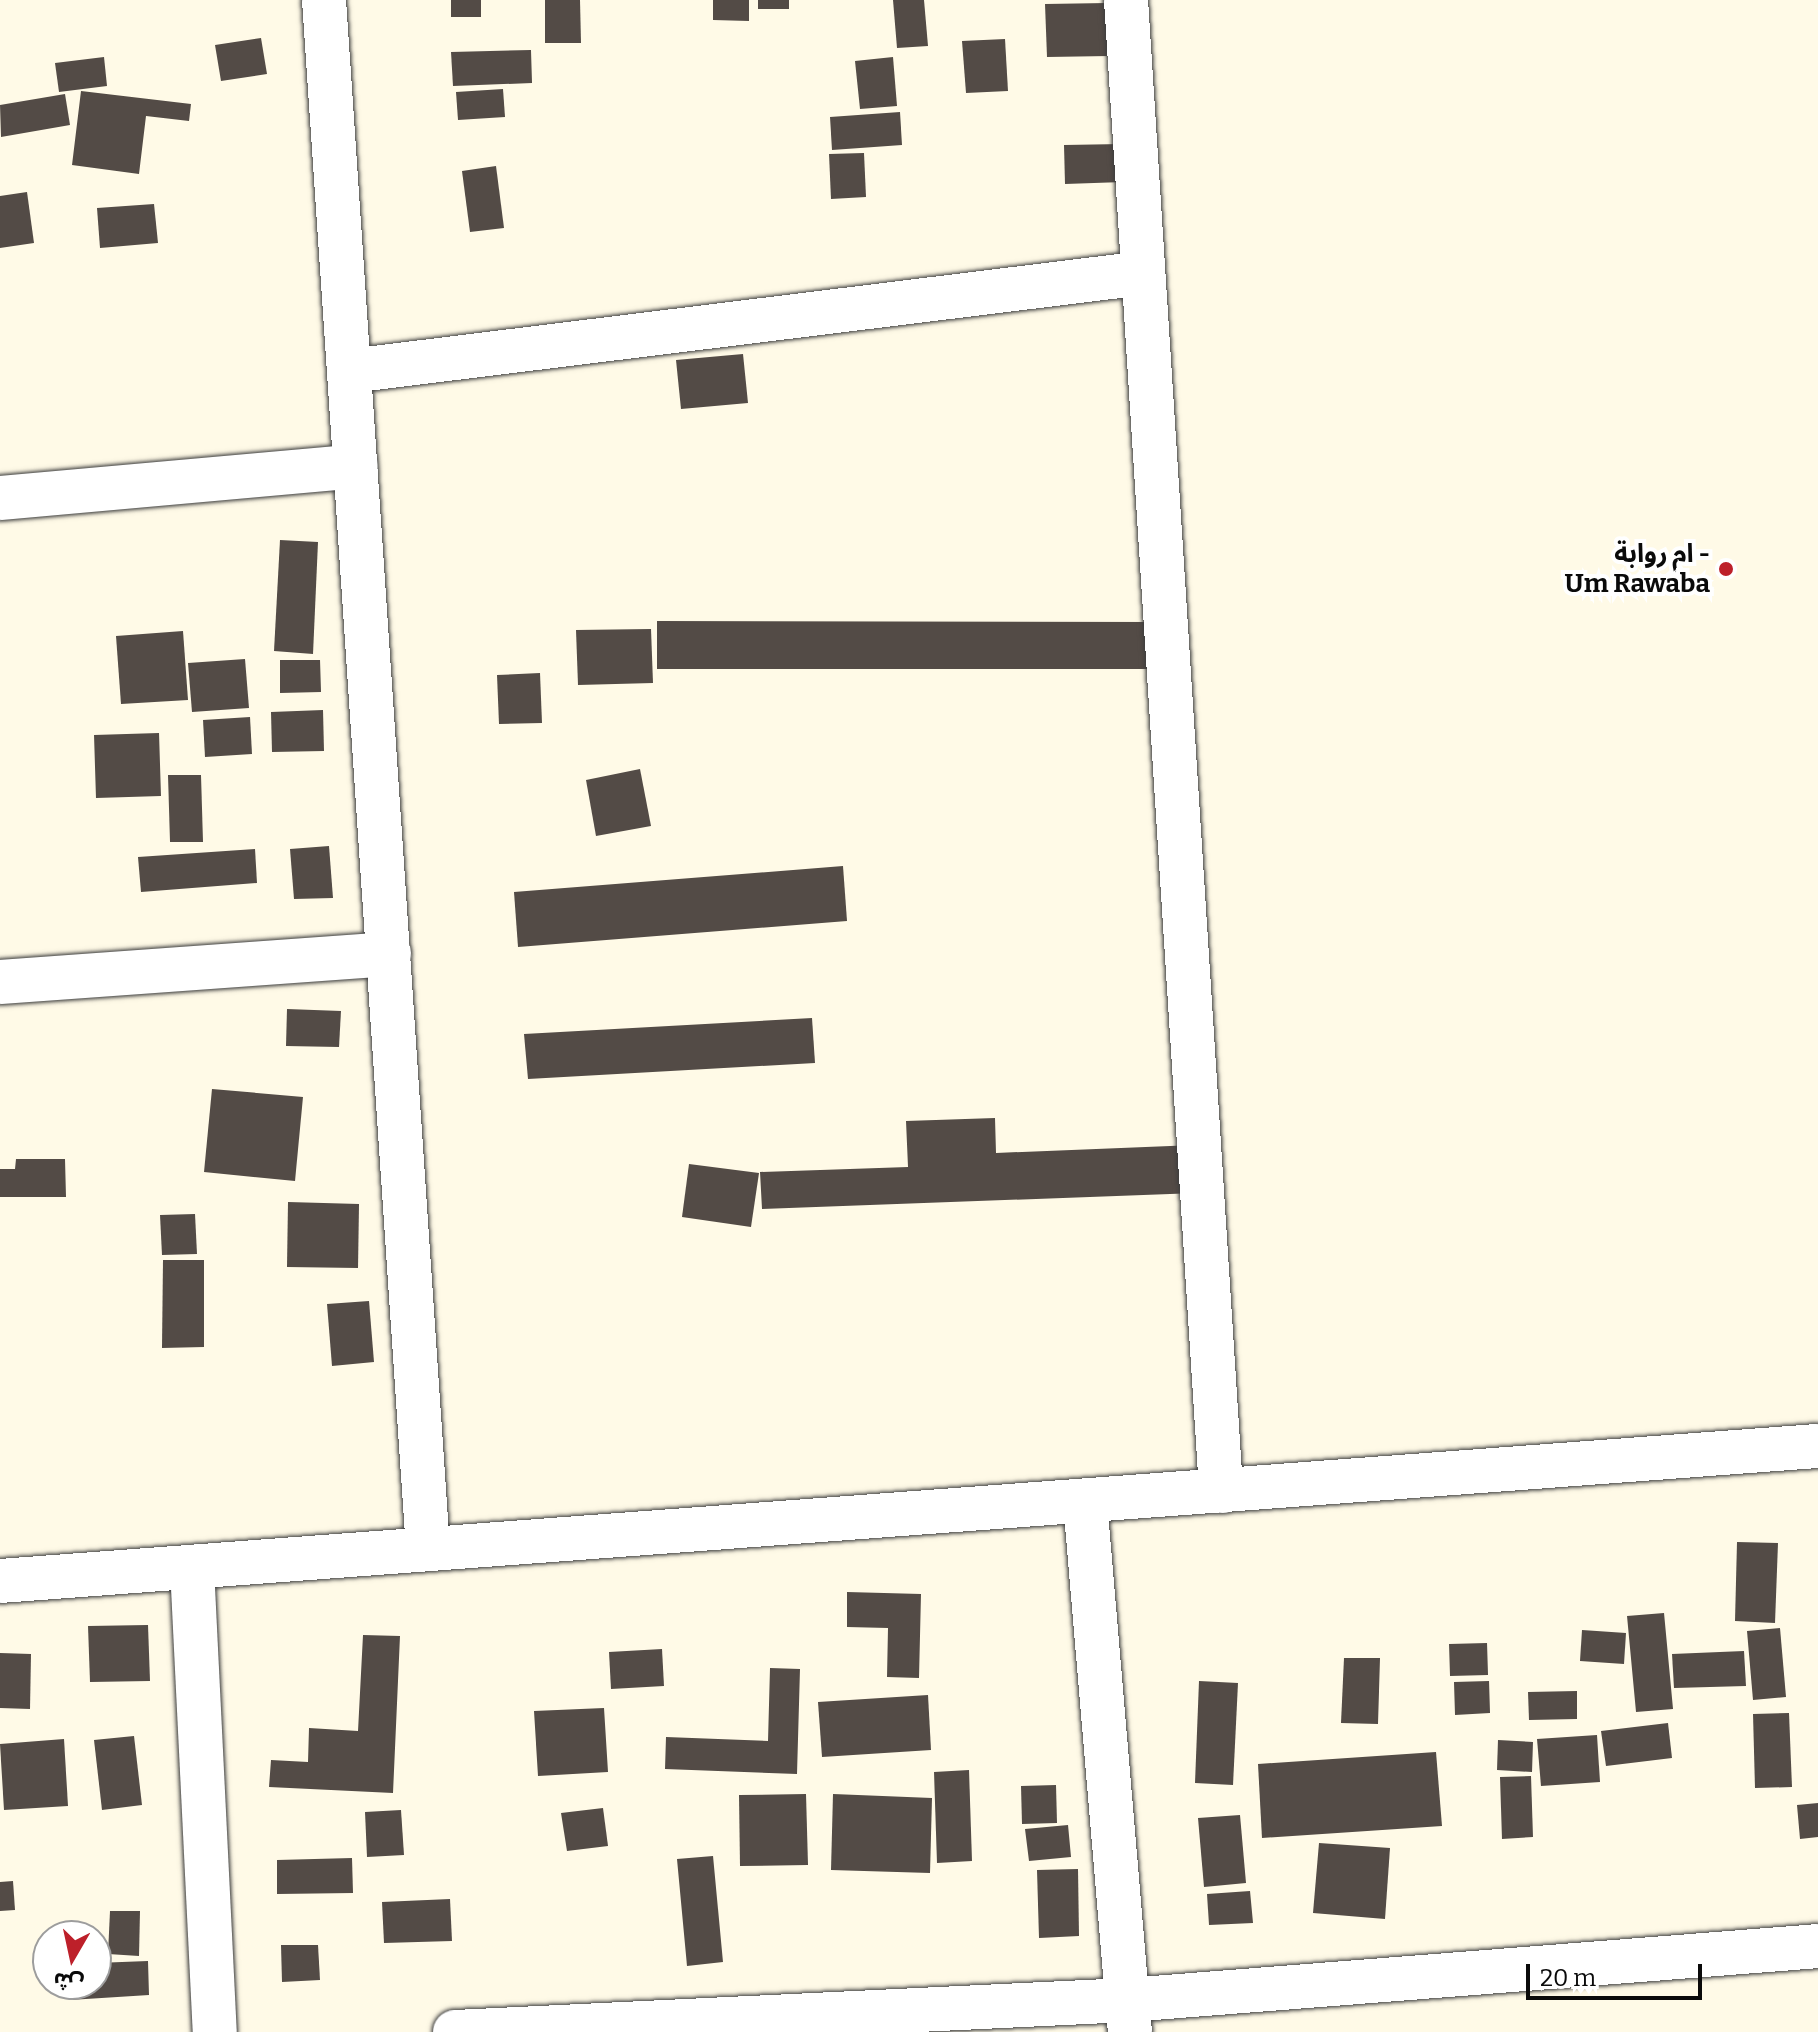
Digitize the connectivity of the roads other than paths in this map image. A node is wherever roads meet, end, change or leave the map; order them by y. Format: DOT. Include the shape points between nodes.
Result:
graph roads {
  1 [pos="324,0"];
  2 [pos="1126,0"];
  3 [pos="1143,273"];
  4 [pos="350,371"];
  5 [pos="356,466"];
  6 [pos="0,498"];
  7 [pos="389,954"];
  8 [pos="0,982"];
  9 [pos="1818,1446"];
  10 [pos="1221,1491"];
  11 [pos="1085,1501"];
  12 [pos="428,1549"];
  13 [pos="192,1567"];
  14 [pos="0,1581"];
  15 [pos="1818,1946"];
  16 [pos="1129,2016"];
  17 [pos="215,2032"];
  18 [pos="455,2032"];
  1 -- 4 [label="street"];
  2 -- 3 [label="street"];
  3 -- 4 [label="street"];
  3 -- 10 [label="street"];
  4 -- 5 [label="street"];
  5 -- 6 [label="street"];
  5 -- 7 [label="street"];
  7 -- 8 [label="street"];
  7 -- 12 [label="street"];
  9 -- 10 [label="street"];
  10 -- 11 [label="street"];
  11 -- 12 [label="street"];
  11 -- 16 [label="street"];
  12 -- 13 [label="street"];
  13 -- 14 [label="street"];
  13 -- 17 [label="street"];
  15 -- 16 [label="street"];
  16 -- 18 [label="street"];
}
